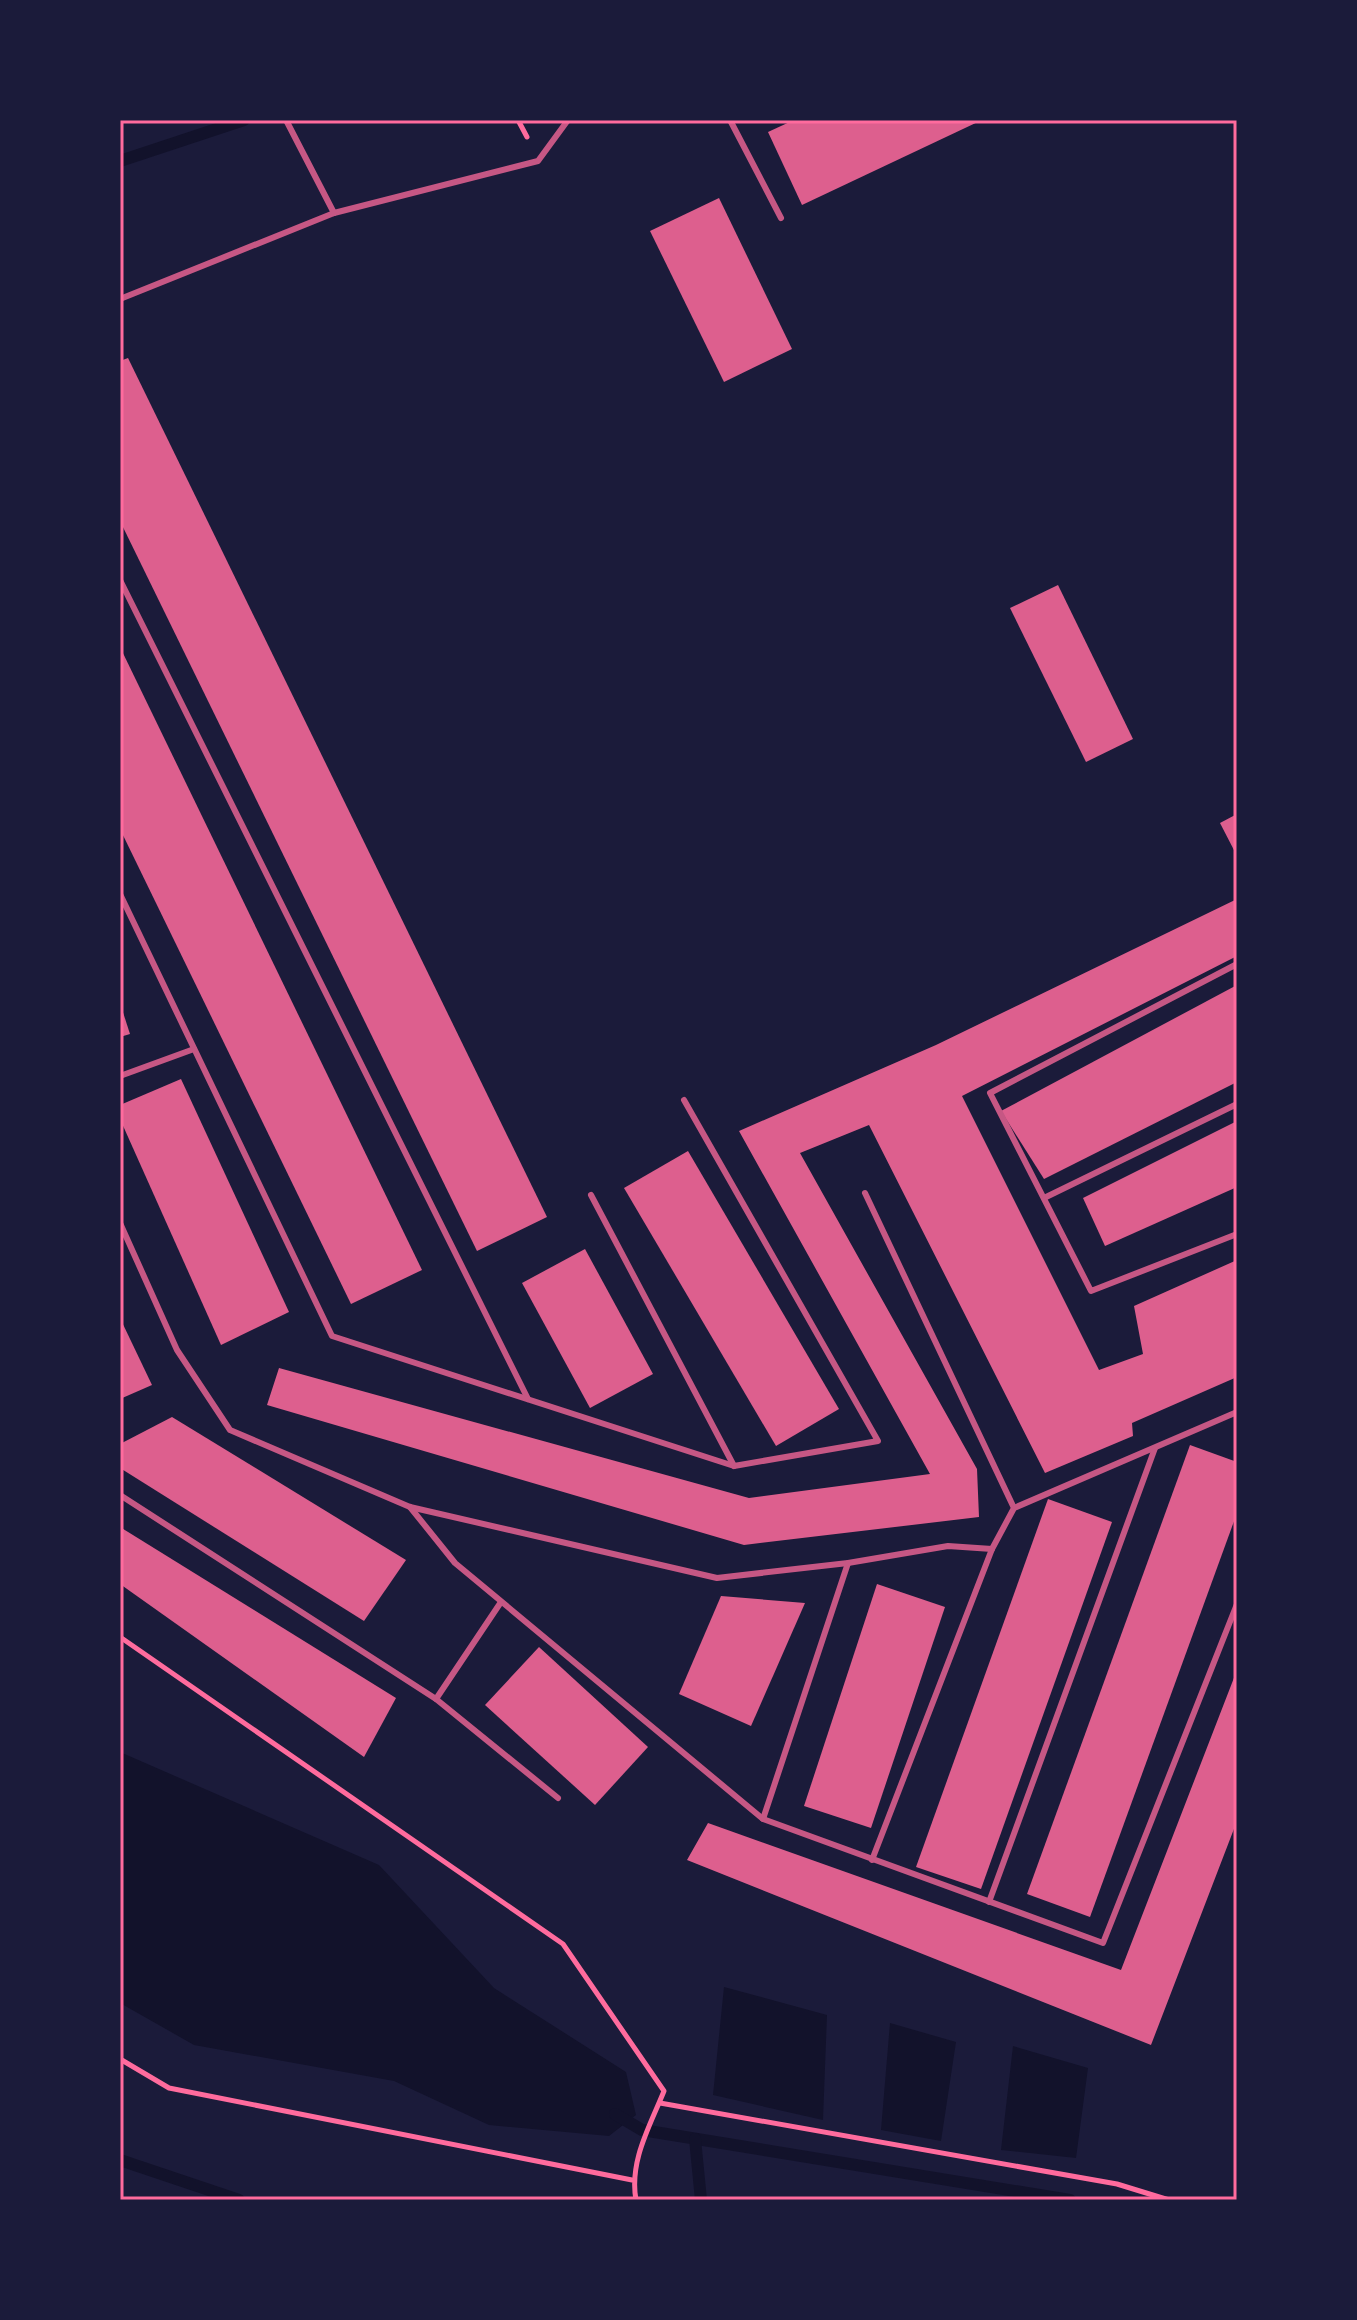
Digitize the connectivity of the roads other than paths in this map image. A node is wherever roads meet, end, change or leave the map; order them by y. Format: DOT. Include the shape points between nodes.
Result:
graph roads {
  1 [pos="286,120"];
  2 [pos="568,120"];
  3 [pos="730,120"];
  4 [pos="334,213"];
  5 [pos="781,218"];
  6 [pos="120,299"];
  7 [pos="120,580"];
  8 [pos="120,894"];
  9 [pos="1237,964"];
  10 [pos="194,1049"];
  11 [pos="120,1076"];
  12 [pos="684,1100"];
  13 [pos="1237,1104"];
  14 [pos="865,1193"];
  15 [pos="591,1195"];
  16 [pos="1044,1198"];
  17 [pos="120,1223"];
  18 [pos="1237,1234"];
  19 [pos="528,1399"];
  20 [pos="1237,1412"];
  21 [pos="1155,1448"];
  22 [pos="734,1466"];
  23 [pos="120,1495"];
  24 [pos="410,1507"];
  25 [pos="1014,1508"];
  26 [pos="992,1549"];
  27 [pos="848,1563"];
  28 [pos="501,1602"];
  29 [pos="1237,1604"];
  30 [pos="436,1699"];
  31 [pos="558,1798"];
  32 [pos="763,1819"];
  33 [pos="872,1860"];
  34 [pos="989,1902"];
  1 -- 4 [label="lane"];
  2 -- 4 [label="lane" via="538,161"];
  3 -- 5 [label="lane"];
  4 -- 6 [label="lane"];
  7 -- 19 [label="lane"];
  8 -- 10 [label="lane"];
  9 -- 16 [label="lane" via="990,1093"];
  10 -- 11 [label="lane"];
  10 -- 19 [label="lane" via="332,1336"];
  12 -- 22 [label="lane" via="878,1441"];
  13 -- 16 [label="lane"];
  14 -- 25 [label="lane"];
  15 -- 22 [label="lane"];
  16 -- 18 [label="lane" via="1091,1291"];
  17 -- 24 [label="lane" via="177,1350 230,1430"];
  19 -- 22 [label="lane"];
  20 -- 21 [label="lane"];
  21 -- 25 [label="lane"];
  21 -- 34 [label="lane"];
  23 -- 30 [label="lane"];
  24 -- 27 [label="lane" via="717,1578"];
  24 -- 28 [label="lane" via="455,1563"];
  25 -- 26 [label="lane"];
  26 -- 27 [label="lane" via="948,1546"];
  26 -- 33 [label="lane"];
  27 -- 32 [label="lane"];
  28 -- 30 [label="lane"];
  28 -- 32 [label="lane"];
  29 -- 34 [label="lane" via="1103,1943"];
  30 -- 31 [label="lane"];
  32 -- 33 [label="lane"];
  33 -- 34 [label="lane"];
}
